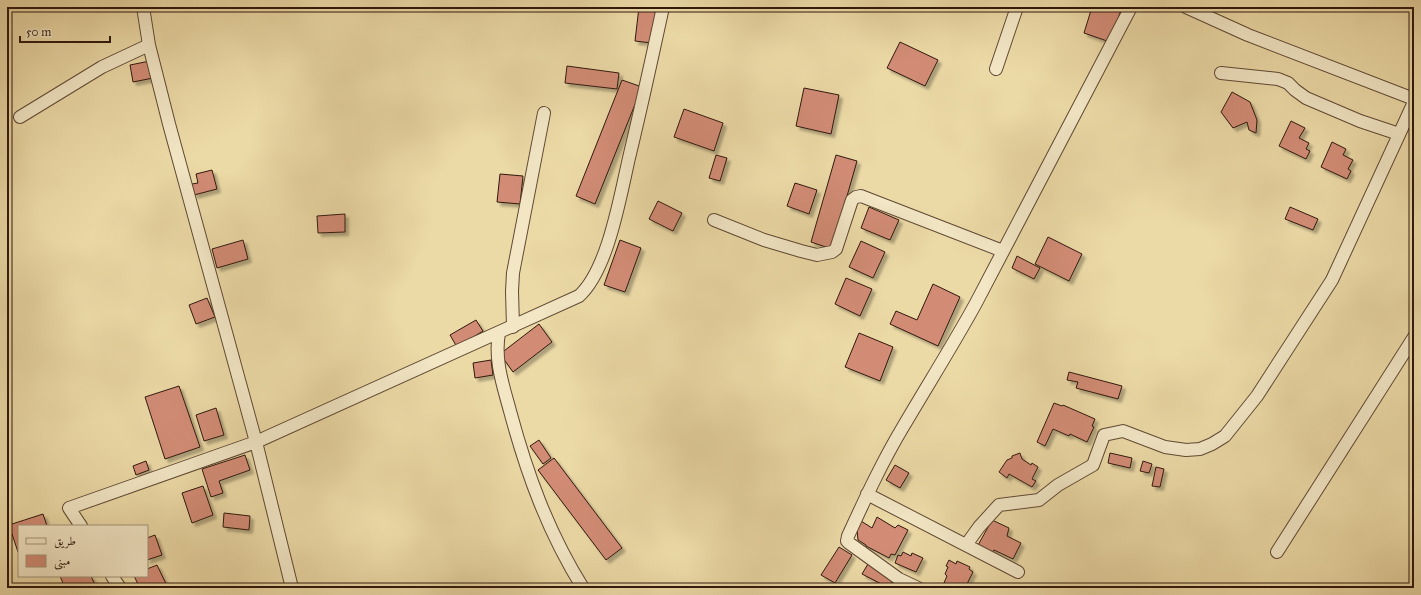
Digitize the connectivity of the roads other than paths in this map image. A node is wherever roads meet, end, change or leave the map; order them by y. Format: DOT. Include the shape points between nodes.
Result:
graph roads {
  1 [pos="143,7"];
  2 [pos="663,7"];
  3 [pos="1017,7"];
  4 [pos="1131,7"];
  5 [pos="1186,7"];
  6 [pos="149,45"];
  7 [pos="996,69"];
  8 [pos="1221,73"];
  9 [pos="1414,99"];
  10 [pos="1414,102"];
  11 [pos="544,113"];
  12 [pos="20,117"];
  13 [pos="1399,134"];
  14 [pos="714,220"];
  15 [pos="1003,252"];
  16 [pos="513,327"];
  17 [pos="499,333"];
  18 [pos="1414,337"];
  19 [pos="256,442"];
  20 [pos="867,494"];
  21 [pos="80,525"];
  22 [pos="966,545"];
  23 [pos="1277,552"];
  24 [pos="1018,572"];
  25 [pos="113,577"];
  26 [pos="896,583"];
  27 [pos="120,588"];
  28 [pos="292,588"];
  29 [pos="583,588"];
  30 [pos="918,588"];
  1 -- 6 [label="street"];
  2 -- 16 [label="street" via="614,221 599,267 586,290 579,296"];
  3 -- 7 [label="street"];
  4 -- 15 [label="street"];
  5 -- 9 [label="street"];
  6 -- 12 [label="street" via="102,67"];
  6 -- 19 [label="street"];
  8 -- 13 [label="street" via="1278,79 1288,83 1306,98"];
  10 -- 13 [label="street"];
  11 -- 16 [label="street" via="513,273"];
  13 -- 22 [label="street" via="1332,280 1257,396 1224,436 1200,449 1186,450 1165,447 1123,431 1104,436 1093,464 1039,500 999,505"];
  14 -- 15 [label="street" via="764,240 817,255 826,254 836,249 852,200 861,196"];
  15 -- 20 [label="street" via="961,330 902,427"];
  16 -- 17 [label="street"];
  17 -- 19 [label="street"];
  17 -- 29 [label="street" via="497,354 500,372 527,471 554,535"];
  18 -- 23 [label="street"];
  19 -- 21 [label="street" via="69,508"];
  19 -- 28 [label="street"];
  20 -- 22 [label="street"];
  20 -- 26 [label="street" via="847,540"];
  22 -- 24 [label="street"];
  25 -- 27 [label="street"];
  26 -- 30 [label="street"];
}
